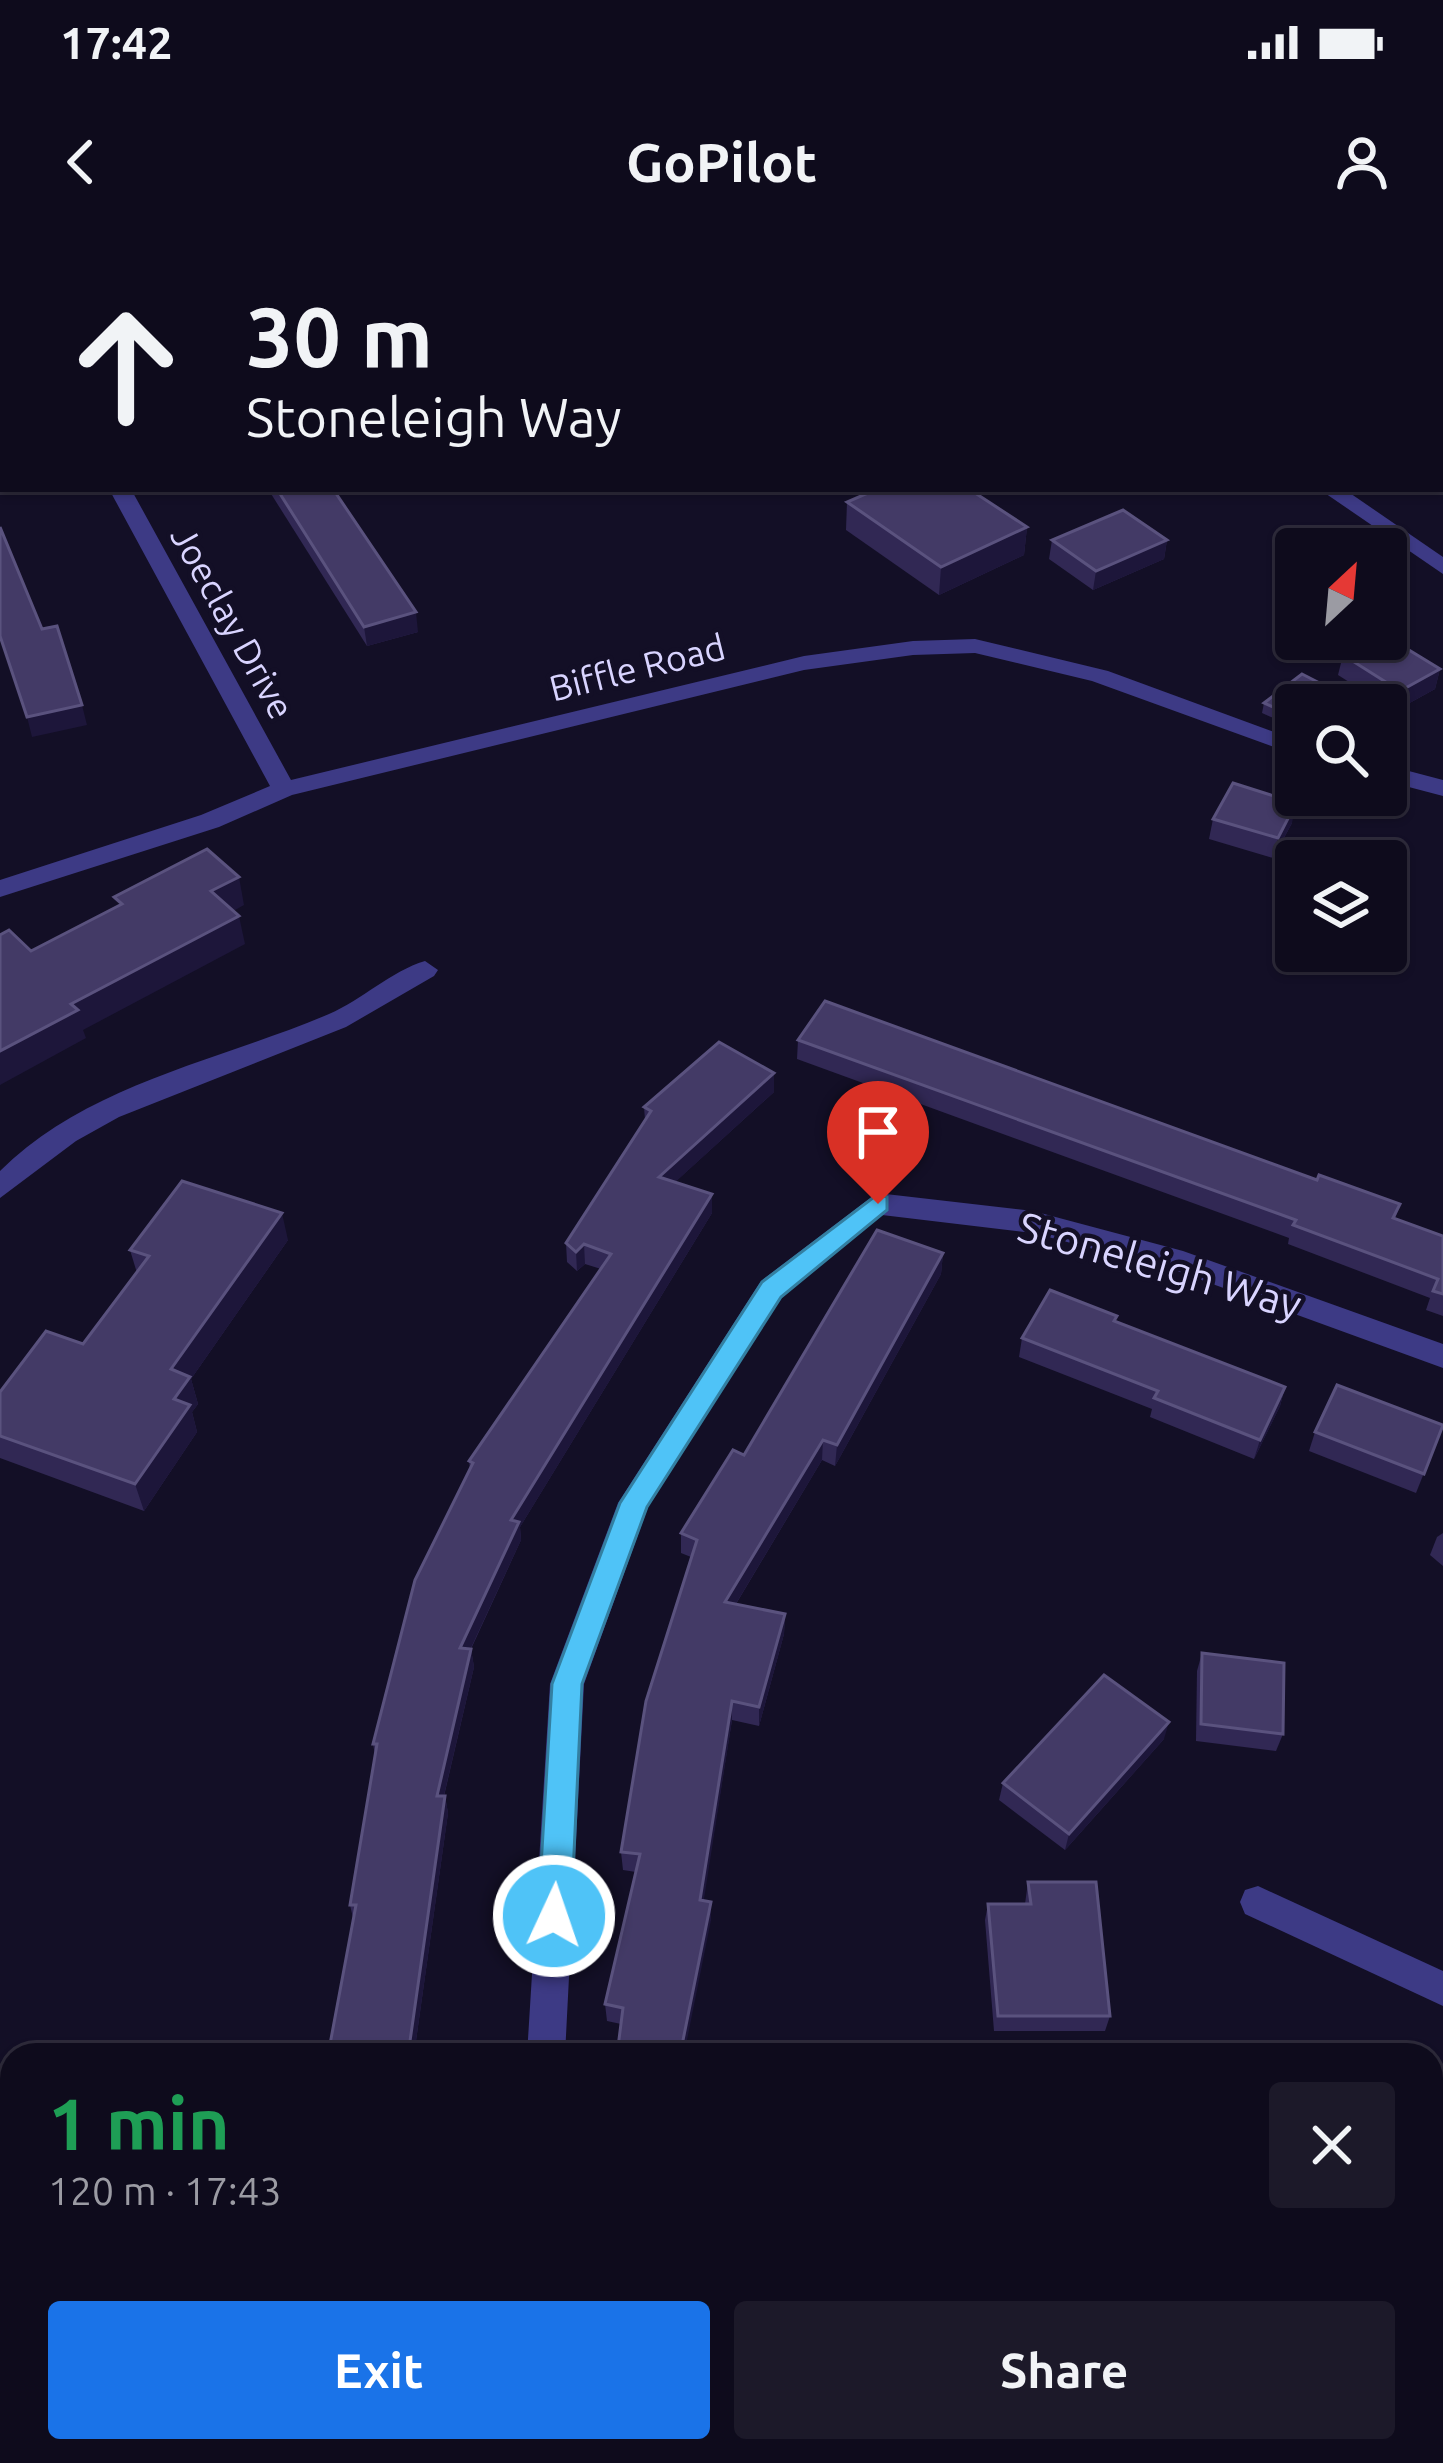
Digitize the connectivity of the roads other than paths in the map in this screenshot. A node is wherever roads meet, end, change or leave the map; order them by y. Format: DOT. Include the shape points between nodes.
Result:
graph roads {
  1 [pos="122,492"];
  2 [pos="1334,492"];
  3 [pos="1443,567"];
  4 [pos="1275,740"];
  5 [pos="1407,779"];
  6 [pos="1443,788"];
  7 [pos="284,789"];
  8 [pos="0,889"];
  9 [pos="425,970"];
  10 [pos="0,1188"];
  11 [pos="1443,1356"];
  12 [pos="1258,1902"];
  13 [pos="1443,1989"];
  14 [pos="548,2043"];
  1 -- 7 [label="street, Joeclay Drive"];
  2 -- 3 [label="street"];
  4 -- 7 [label="street, Biffle Road" via="1100,676 974,646 933,648 804,664"];
  5 -- 6 [label="street"];
  7 -- 8 [label="street, Biffle Road"];
  9 -- 10 [label="street" via="344,1018 107,1110 14,1170"];
  11 -- 14 [label="street, Stoneleigh Way" via="1183,1262 1033,1222 878,1204 771,1289 634,1503 567,1684"];
  12 -- 13 [label="street"];
}
